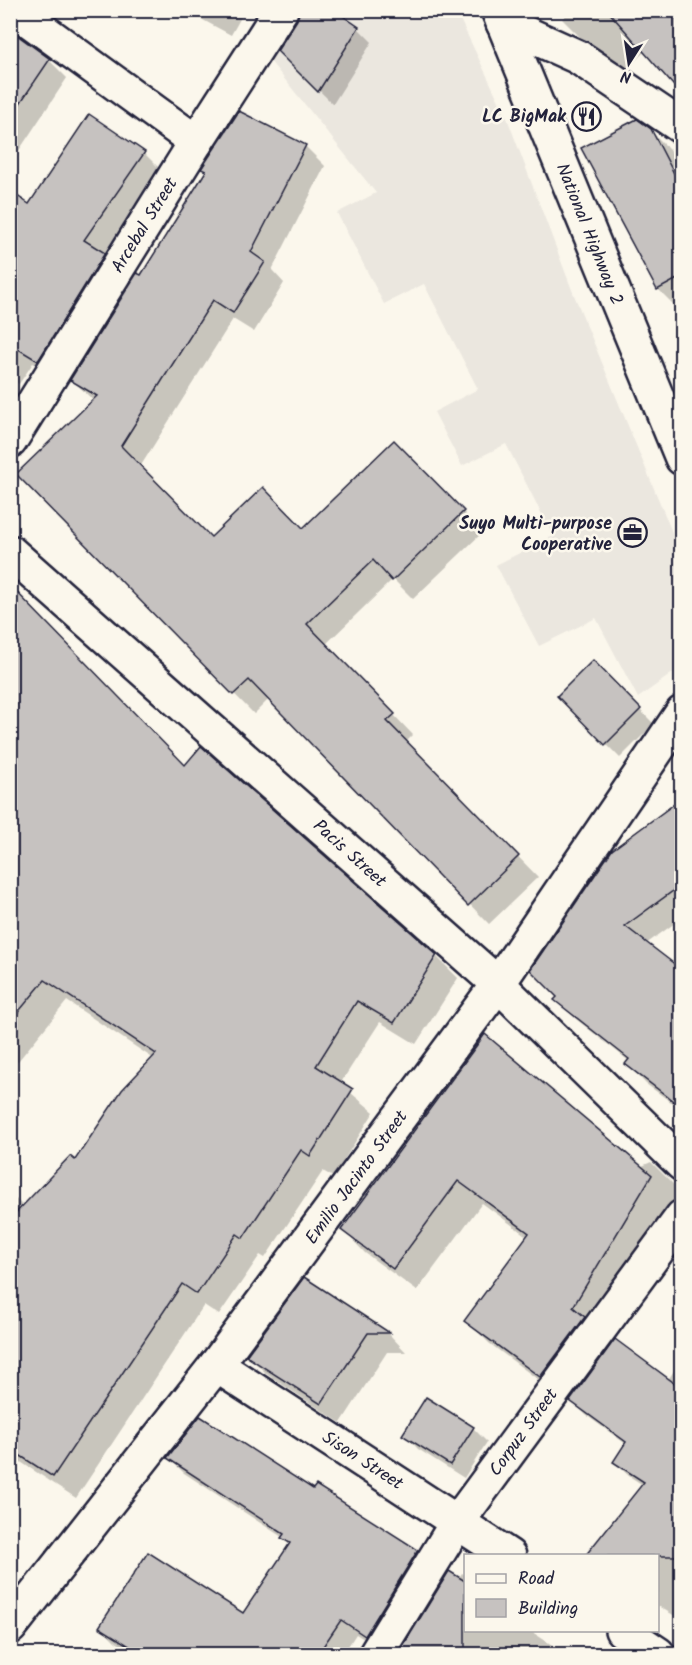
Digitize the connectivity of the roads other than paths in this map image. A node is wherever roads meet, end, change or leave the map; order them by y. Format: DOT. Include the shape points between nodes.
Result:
graph roads {
  1 [pos="15,10"];
  2 [pos="281,10"];
  3 [pos="501,17"];
  4 [pos="681,127"];
  5 [pos="196,142"];
  6 [pos="10,441"];
  7 [pos="681,458"];
  8 [pos="10,552"];
  9 [pos="681,713"];
  10 [pos="498,984"];
  11 [pos="681,1164"];
  12 [pos="681,1217"];
  13 [pos="216,1365"];
  14 [pos="458,1521"];
  15 [pos="506,1554"];
  16 [pos="10,1627"];
  17 [pos="624,1632"];
  18 [pos="376,1654"];
  19 [pos="657,1654"];
  1 -- 5 [label="main road"];
  2 -- 5 [label="main road, Arcebal Street"];
  3 -- 4 [label="main road" via="578,57"];
  3 -- 7 [label="main road, National Highway 2"];
  5 -- 6 [label="main road, Arcebal Street"];
  8 -- 10 [label="main road, Pacis Street"];
  9 -- 10 [label="main road, Emilio Jacinto Street"];
  10 -- 11 [label="main road, Pacis Street"];
  10 -- 13 [label="main road, Emilio Jacinto Street"];
  12 -- 14 [label="main road, Corpuz Street"];
  13 -- 14 [label="main road, Sison Street"];
  13 -- 16 [label="main road, Emilio Jacinto Street"];
  14 -- 15 [label="main road, Sison Street"];
  14 -- 18 [label="main road, Corpuz Street"];
  17 -- 19 [label="main road"];
}
